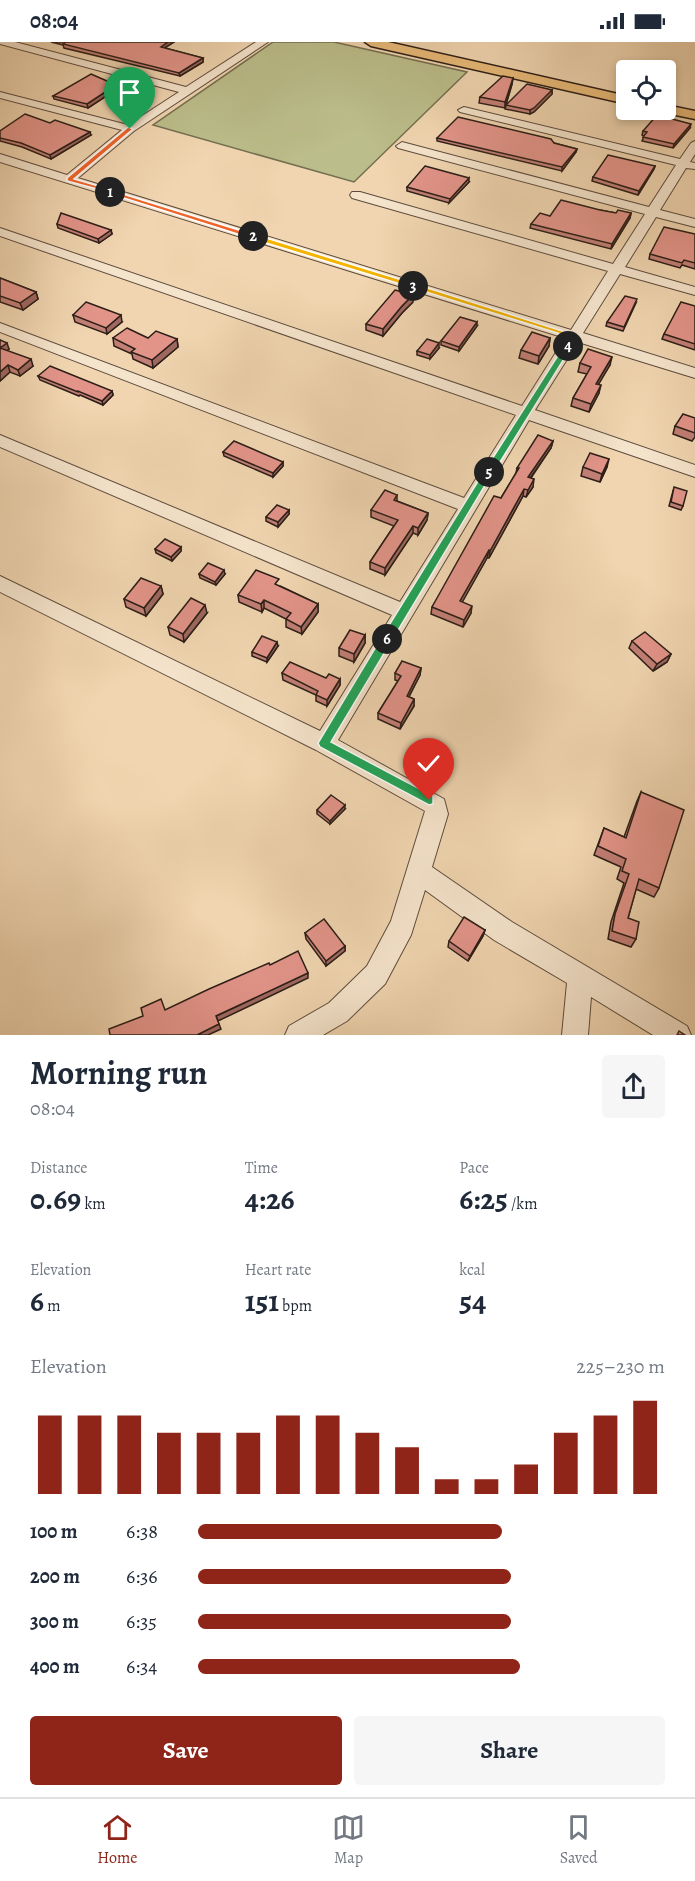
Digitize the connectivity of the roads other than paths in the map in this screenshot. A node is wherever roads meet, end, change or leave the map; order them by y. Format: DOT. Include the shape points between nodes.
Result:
graph roads {
  1 [pos="3,42"];
  2 [pos="263,42"];
  3 [pos="371,42"];
  4 [pos="16,43"];
  5 [pos="0,53"];
  6 [pos="189,91"];
  7 [pos="0,95"];
  8 [pos="616,98"];
  9 [pos="464,110"];
  10 [pos="676,110"];
  11 [pos="695,115"];
  12 [pos="130,129"];
  13 [pos="402,146"];
  14 [pos="695,146"];
  15 [pos="0,158"];
  16 [pos="689,165"];
  17 [pos="70,179"];
  18 [pos="356,195"];
  19 [pos="653,212"];
  20 [pos="695,223"];
  21 [pos="0,232"];
  22 [pos="617,268"];
  23 [pos="695,291"];
  24 [pos="0,327"];
  25 [pos="574,336"];
  26 [pos="695,373"];
  27 [pos="525,413"];
  28 [pos="0,441"];
  29 [pos="695,471"];
  30 [pos="468,506"];
  31 [pos="0,583"];
  32 [pos="404,611"];
  33 [pos="324,743"];
  34 [pos="419,872"];
  35 [pos="580,977"];
  36 [pos="298,1035"];
  37 [pos="574,1035"];
  38 [pos="678,1035"];
  1 -- 4 [label="street"];
  2 -- 6 [label="street"];
  3 -- 8 [label="main road"];
  4 -- 5 [label="street"];
  4 -- 6 [label="street"];
  6 -- 12 [label="street"];
  7 -- 12 [label="street"];
  9 -- 16 [label="street"];
  10 -- 11 [label="main road"];
  12 -- 17 [label="street"];
  13 -- 19 [label="street"];
  14 -- 16 [label="street"];
  15 -- 17 [label="street"];
  16 -- 19 [label="street"];
  17 -- 25 [label="street"];
  18 -- 22 [label="street"];
  19 -- 20 [label="street"];
  19 -- 22 [label="street"];
  21 -- 27 [label="street"];
  22 -- 23 [label="street"];
  22 -- 25 [label="street"];
  24 -- 30 [label="street"];
  25 -- 26 [label="street"];
  25 -- 27 [label="street"];
  27 -- 29 [label="street"];
  27 -- 30 [label="street"];
  28 -- 32 [label="street"];
  30 -- 32 [label="street"];
  31 -- 33 [label="street"];
  32 -- 33 [label="street"];
  33 -- 34 [label="street" via="436,806"];
  34 -- 35 [label="street" via="503,932"];
  34 -- 36 [label="street" via="402,926 376,975 338,1012"];
  35 -- 37 [label="street"];
  35 -- 38 [label="street"];
}
